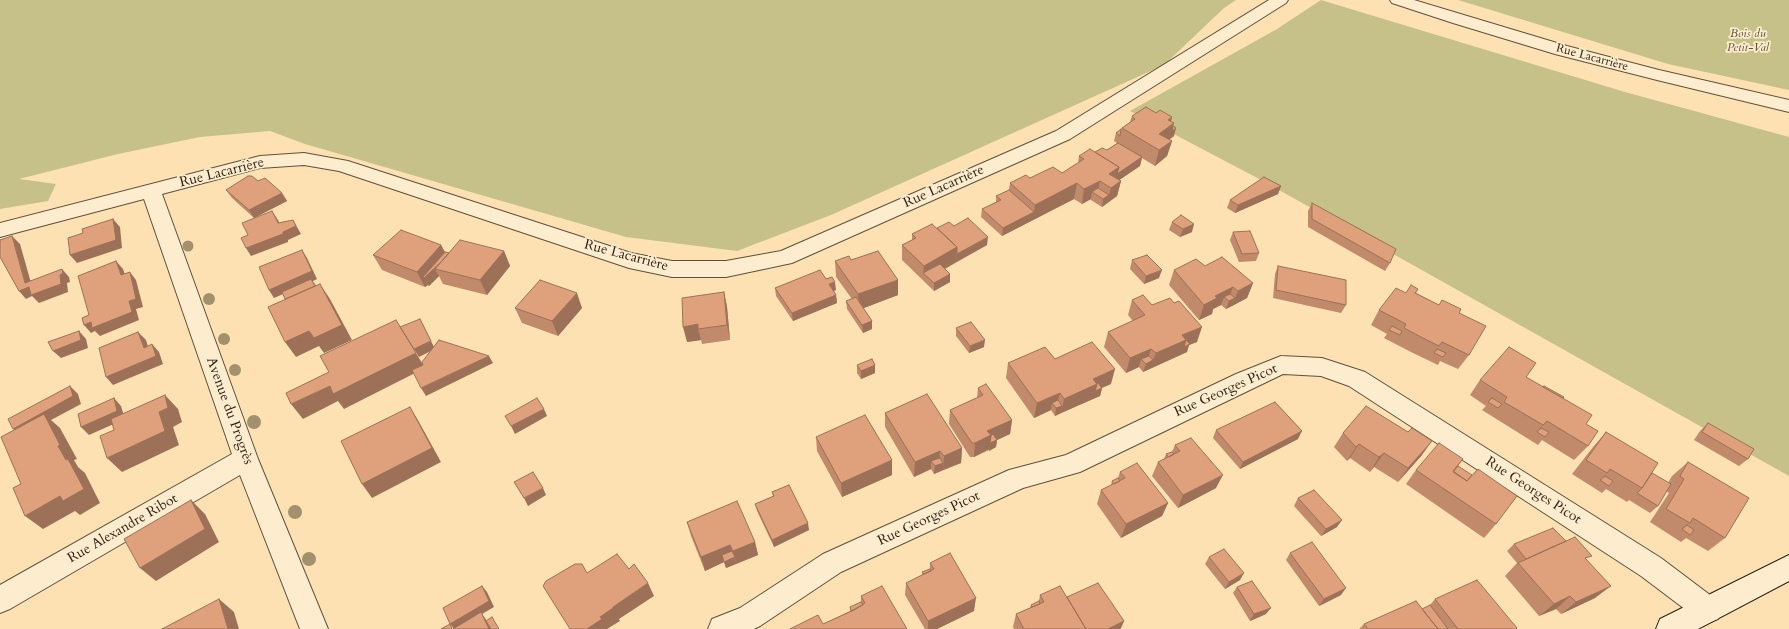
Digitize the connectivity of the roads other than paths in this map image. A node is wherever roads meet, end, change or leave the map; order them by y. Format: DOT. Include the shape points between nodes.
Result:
graph roads {
  1 [pos="1280,0"];
  2 [pos="1398,0"];
  3 [pos="1789,106"];
  4 [pos="151,191"];
  5 [pos="0,230"];
  6 [pos="246,459"];
  7 [pos="1789,567"];
  8 [pos="0,600"];
  9 [pos="1708,610"];
  10 [pos="314,629"];
  11 [pos="722,629"];
  12 [pos="1670,629"];
  1 -- 4 [label="street, Rue Lacarrière" via="1063,135 785,258 726,269 672,269 629,260 341,165 304,159 260,162"];
  2 -- 3 [label="street, Rue Lacarrière" via="1561,50"];
  4 -- 5 [label="street, Rue Lacarrière"];
  4 -- 6 [label="street, Avenue du Progrès"];
  6 -- 8 [label="street, Rue Alexandre Ribot"];
  6 -- 10 [label="street, Avenue du Progrès"];
  7 -- 9 [label="street"];
  9 -- 11 [label="street, Rue Georges Picot" via="1651,567 1357,378 1322,367 1281,365 1071,464 1018,478 832,563 750,617"];
  9 -- 12 [label="street"];
}
